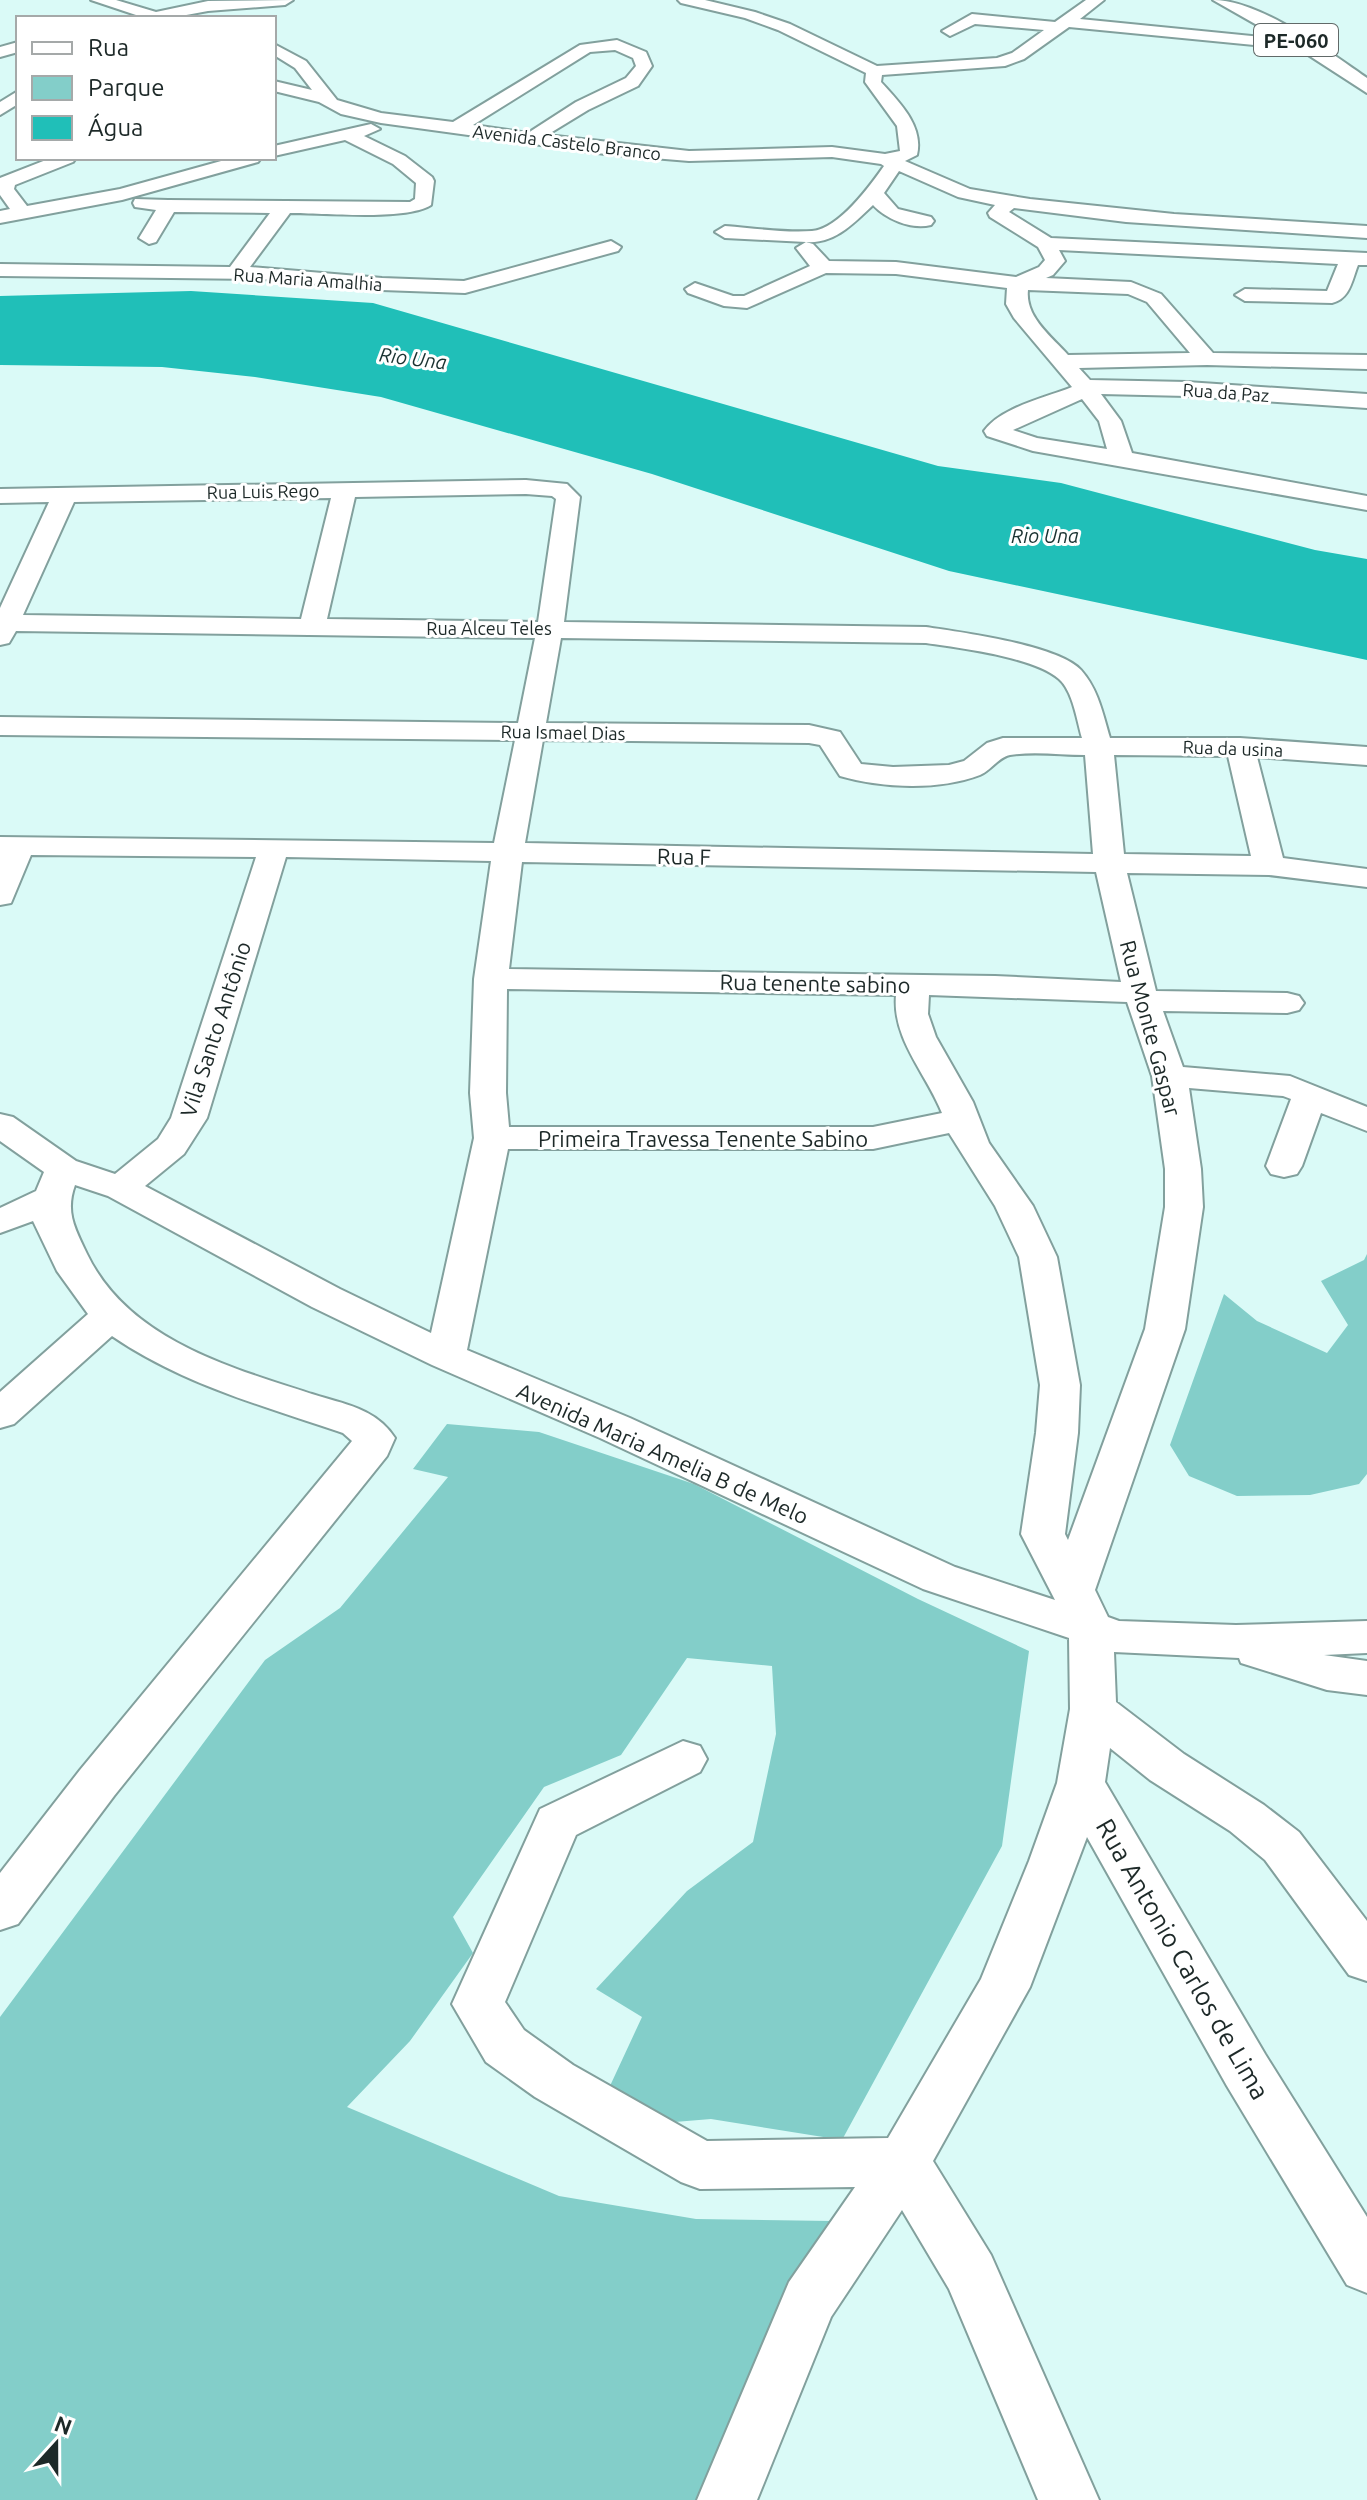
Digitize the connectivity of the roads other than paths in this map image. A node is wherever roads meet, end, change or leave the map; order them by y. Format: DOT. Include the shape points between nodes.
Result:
graph roads {
  1 [pos="99,0"];
  2 [pos="285,0"];
  3 [pos="686,0"];
  4 [pos="1096,0"];
  5 [pos="1222,0"];
  6 [pos="240,1"];
  7 [pos="766,1"];
  8 [pos="1170,14"];
  9 [pos="750,15"];
  10 [pos="156,16"];
  11 [pos="165,16"];
  12 [pos="1062,24"];
  13 [pos="950,31"];
  14 [pos="1157,31"];
  15 [pos="1306,45"];
  16 [pos="276,50"];
  17 [pos="875,71"];
  18 [pos="276,86"];
  19 [pos="1367,87"];
  20 [pos="16,90"];
  21 [pos="323,98"];
  22 [pos="0,113"];
  23 [pos="406,122"];
  24 [pos="462,128"];
  25 [pos="345,133"];
  26 [pos="531,138"];
  27 [pos="276,150"];
  28 [pos="381,151"];
  29 [pos="62,160"];
  30 [pos="245,160"];
  31 [pos="892,160"];
  32 [pos="122,194"];
  33 [pos="874,194"];
  34 [pos="1010,202"];
  35 [pos="168,206"];
  36 [pos="285,206"];
  37 [pos="23,214"];
  38 [pos="0,217"];
  39 [pos="924,221"];
  40 [pos="725,232"];
  41 [pos="1367,232"];
  42 [pos="796,237"];
  43 [pos="149,238"];
  44 [pos="1046,244"];
  45 [pos="611,247"];
  46 [pos="1358,259"];
  47 [pos="820,267"];
  48 [pos="0,270"];
  49 [pos="236,272"];
  50 [pos="1018,283"];
  51 [pos="695,289"];
  52 [pos="1245,295"];
  53 [pos="1207,359"];
  54 [pos="1062,362"];
  55 [pos="1367,362"];
  56 [pos="1086,388"];
  57 [pos="1367,401"];
  58 [pos="1122,458"];
  59 [pos="1253,482"];
  60 [pos="345,489"];
  61 [pos="1367,493"];
  62 [pos="65,495"];
  63 [pos="0,496"];
  64 [pos="1367,503"];
  65 [pos="312,628"];
  66 [pos="550,628"];
  67 [pos="3,630"];
  68 [pos="0,726"];
  69 [pos="530,732"];
  70 [pos="1098,744"];
  71 [pos="1240,747"];
  72 [pos="1367,756"];
  73 [pos="10,846"];
  74 [pos="274,848"];
  75 [pos="508,852"];
  76 [pos="1110,865"];
  77 [pos="1269,866"];
  78 [pos="1367,878"];
  79 [pos="0,896"];
  80 [pos="491,979"];
  81 [pos="913,985"];
  82 [pos="1141,997"];
  83 [pos="1287,1003"];
  84 [pos="1169,1076"];
  85 [pos="1310,1094"];
  86 [pos="960,1119"];
  87 [pos="1367,1120"];
  88 [pos="0,1125"];
  89 [pos="492,1138"];
  90 [pos="1284,1166"];
  91 [pos="58,1183"];
  92 [pos="121,1188"];
  93 [pos="0,1222"];
  94 [pos="110,1316"];
  95 [pos="446,1356"];
  96 [pos="0,1414"];
  97 [pos="1082,1609"];
  98 [pos="1367,1637"];
  99 [pos="1236,1642"];
  100 [pos="1367,1678"];
  101 [pos="1093,1709"];
  102 [pos="683,1759"];
  103 [pos="1081,1783"];
  104 [pos="0,1910"];
  105 [pos="1367,1960"];
  106 [pos="903,2162"];
  107 [pos="1367,2267"];
  108 [pos="727,2500"];
  109 [pos="1069,2500"];
  1 -- 10 [label="street"];
  2 -- 6 [label="street"];
  3 -- 9 [label="street"];
  4 -- 12 [label="street"];
  5 -- 15 [label="main road, PE-060 / PE-060"];
  6 -- 11 [label="street"];
  7 -- 9 [label="street"];
  8 -- 14 [label="street" via="1174,22"];
  9 -- 17 [label="street"];
  12 -- 13 [label="street" via="972,19"];
  12 -- 14 [label="street"];
  12 -- 17 [label="street" via="1018,56 999,63"];
  14 -- 15 [label="street"];
  15 -- 19 [label="main road, PE-060 / PE-060"];
  16 -- 21 [label="street" via="298,59"];
  17 -- 31 [label="street" via="873,82 906,126 911,146 908,155"];
  18 -- 21 [label="street, Avenida Castelo Branco"];
  20 -- 22 [label="street"];
  21 -- 23 [label="street, Avenida Castelo Branco" via="339,107"];
  23 -- 24 [label="street, Avenida Castelo Branco"];
  23 -- 25 [label="street"];
  24 -- 26 [label="street, Avenida Castelo Branco"];
  24 -- 26 [label="street" via="586,48 617,45 640,55 644,66 632,82"];
  24 -- 28 [label="street"];
  25 -- 27 [label="street"];
  25 -- 28 [label="street"];
  26 -- 31 [label="street, Avenida Castelo Branco" via="658,155 825,152"];
  28 -- 36 [label="street" via="425,181 421,204"];
  29 -- 37 [label="street" via="7,182 5,189"];
  30 -- 32 [label="street"];
  31 -- 33 [label="street"];
  31 -- 34 [label="street" via="943,187"];
  32 -- 35 [label="street"];
  32 -- 37 [label="street"];
  33 -- 39 [label="street" via="897,217"];
  33 -- 42 [label="street" via="840,226 818,237"];
  34 -- 41 [label="street"];
  34 -- 44 [label="street" via="997,213"];
  35 -- 36 [label="street"];
  35 -- 43 [label="street"];
  36 -- 49 [label="street"];
  37 -- 38 [label="street"];
  40 -- 42 [label="street"];
  42 -- 47 [label="street"];
  44 -- 46 [label="street"];
  44 -- 50 [label="street" via="1055,261"];
  45 -- 49 [label="street, Rua Maria Amalhia" via="465,287"];
  46 -- 52 [label="street" via="1332,297"];
  47 -- 50 [label="street" via="896,268"];
  47 -- 51 [label="street" via="747,302"];
  48 -- 49 [label="street, Rua Maria Amalhia"];
  50 -- 53 [label="street" via="1140,290 1154,298"];
  50 -- 54 [label="street" via="1016,304"];
  53 -- 54 [label="street"];
  53 -- 55 [label="street"];
  54 -- 56 [label="street"];
  56 -- 57 [label="street, Rua da Paz"];
  56 -- 58 [label="street" via="1110,421"];
  56 -- 58 [label="street" via="995,431 1033,444"];
  58 -- 59 [label="street"];
  59 -- 61 [label="street"];
  59 -- 64 [label="street"];
  60 -- 62 [label="street, Rua Luis Rego"];
  60 -- 65 [label="street"];
  60 -- 66 [label="street, Rua Luis Rego" via="558,489 568,497"];
  62 -- 63 [label="street, Rua Luis Rego"];
  62 -- 67 [label="street"];
  65 -- 66 [label="street, Rua Alceu Teles"];
  65 -- 67 [label="street, Rua Alceu Teles"];
  66 -- 69 [label="street"];
  66 -- 70 [label="street, Rua Alceu Teles" via="907,634 971,641 1038,658 1069,673 1090,711"];
  68 -- 69 [label="street, Rua Ismael Dias"];
  69 -- 70 [label="street, Rua Ismael Dias" via="819,735 834,742 850,770 885,775 973,768 1001,747"];
  69 -- 75 [label="street"];
  70 -- 71 [label="street, Rua da usina"];
  70 -- 76 [label="street, Rua Monte Gaspar"];
  71 -- 72 [label="street, Rua da usina"];
  71 -- 77 [label="street"];
  73 -- 74 [label="street, Rua F"];
  73 -- 79 [label="street"];
  74 -- 75 [label="street, Rua F"];
  74 -- 92 [label="street, Vila Santo Antônio" via="189,1118 171,1146"];
  75 -- 76 [label="street, Rua F"];
  75 -- 80 [label="street"];
  76 -- 77 [label="street, Rua F"];
  76 -- 82 [label="street, Rua Monte Gaspar"];
  77 -- 78 [label="street, Rua F"];
  80 -- 81 [label="street, Rua tenente sabino"];
  80 -- 89 [label="street"];
  81 -- 82 [label="street, Rua tenente sabino"];
  81 -- 86 [label="street, Rua tenente sabino" via="914,1023"];
  82 -- 83 [label="street, Rua tenente sabino"];
  82 -- 84 [label="street, Rua Monte Gaspar"];
  84 -- 85 [label="street" via="1278,1084"];
  84 -- 97 [label="street, Rua Monte Gaspar" via="1184,1207 1173,1289 1165,1329 1128,1427"];
  85 -- 87 [label="street"];
  85 -- 90 [label="street"];
  86 -- 89 [label="street, Primeira Travessa Tenente Sabino" via="873,1138"];
  86 -- 97 [label="street, Rua tenente sabino" via="1030,1234 1041,1270 1060,1385 1043,1534"];
  88 -- 91 [label="street, Avenida Maria Amelia B de Melo"];
  89 -- 95 [label="street"];
  91 -- 92 [label="street, Avenida Maria Amelia B de Melo"];
  91 -- 93 [label="street"];
  91 -- 94 [label="street" via="52,1221 63,1250"];
  92 -- 95 [label="street, Avenida Maria Amelia B de Melo"];
  94 -- 96 [label="street"];
  94 -- 104 [label="street" via="157,1348 217,1377 358,1423 371,1433 372,1446"];
  95 -- 97 [label="street, Avenida Maria Amelia B de Melo" via="939,1578"];
  97 -- 99 [label="street, Avenida Maria Amelia B de Melo" via="1118,1637"];
  97 -- 101 [label="street"];
  98 -- 99 [label="street, Avenida Maria Amelia B de Melo"];
  99 -- 100 [label="street" via="1287,1663"];
  101 -- 103 [label="street"];
  101 -- 105 [label="street" via="1282,1846"];
  102 -- 106 [label="street" via="557,1822 478,2004 505,2046 554,2081 700,2165"];
  103 -- 106 [label="street" via="1004,1987"];
  103 -- 107 [label="street, Rua Antonio Carlos de Lima"];
  106 -- 108 [label="street" via="809,2301"];
  106 -- 109 [label="street" via="971,2273"];
}
